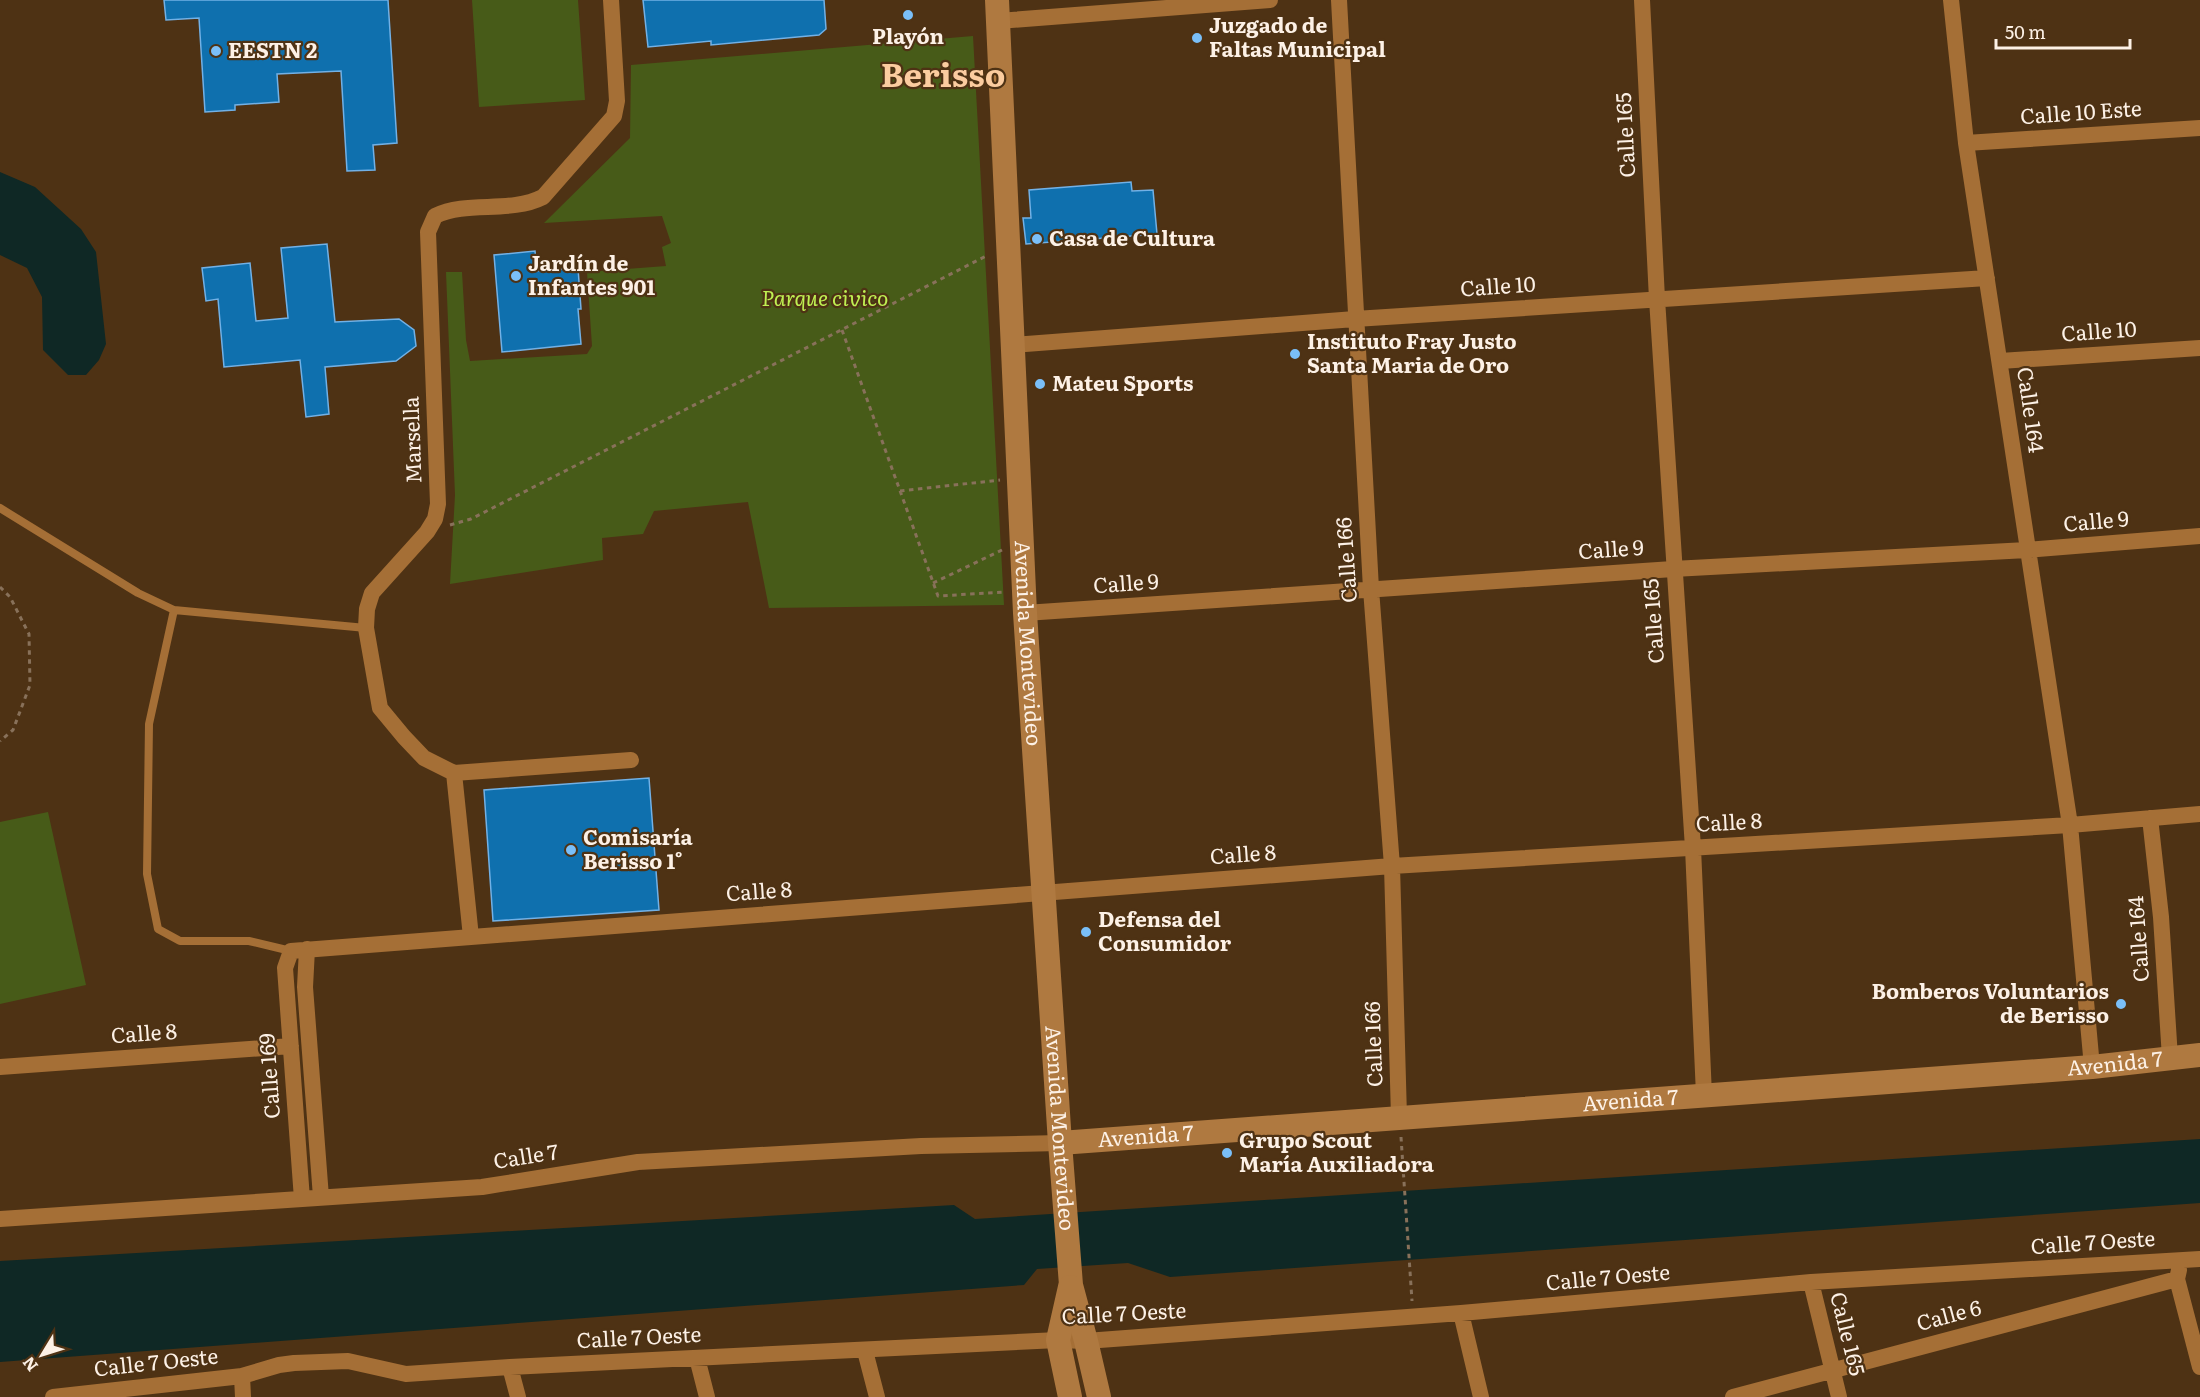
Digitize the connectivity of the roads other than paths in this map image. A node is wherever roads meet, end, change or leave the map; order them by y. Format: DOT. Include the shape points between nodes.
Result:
graph roads {
  1 [pos="611,0"];
  2 [pos="1270,0"];
  3 [pos="1339,0"];
  4 [pos="1642,0"];
  5 [pos="1952,0"];
  6 [pos="998,11"];
  7 [pos="2200,128"];
  8 [pos="1966,143"];
  9 [pos="1987,278"];
  10 [pos="1657,299"];
  11 [pos="1355,319"];
  12 [pos="1013,345"];
  13 [pos="2200,348"];
  14 [pos="2000,361"];
  15 [pos="0,508"];
  16 [pos="2200,536"];
  17 [pos="2027,550"];
  18 [pos="1673,569"];
  19 [pos="1371,589"];
  20 [pos="1025,602"];
  21 [pos="174,610"];
  22 [pos="366,628"];
  23 [pos="631,760"];
  24 [pos="454,773"];
  25 [pos="2200,814"];
  26 [pos="2150,818"];
  27 [pos="2070,825"];
  28 [pos="1693,848"];
  29 [pos="1392,866"];
  30 [pos="1042,893"];
  31 [pos="471,937"];
  32 [pos="299,950"];
  33 [pos="291,1046"];
  34 [pos="2200,1055"];
  35 [pos="2170,1058"];
  36 [pos="0,1067"];
  37 [pos="2092,1067"];
  38 [pos="1704,1095"];
  39 [pos="1399,1117"];
  40 [pos="1060,1143"];
  41 [pos="321,1197"];
  42 [pos="302,1199"];
  43 [pos="0,1219"];
  44 [pos="2200,1259"];
  45 [pos="2180,1260"];
  46 [pos="2177,1280"];
  47 [pos="1811,1282"];
  48 [pos="1071,1284"];
  49 [pos="1461,1313"];
  50 [pos="1058,1340"];
  51 [pos="1086,1341"];
  52 [pos="865,1351"];
  53 [pos="697,1358"];
  54 [pos="510,1367"];
  55 [pos="2200,1367"];
  56 [pos="1833,1371"];
  57 [pos="242,1376"];
  58 [pos="53,1397"];
  59 [pos="243,1397"];
  60 [pos="518,1397"];
  61 [pos="706,1397"];
  62 [pos="877,1397"];
  63 [pos="1070,1397"];
  64 [pos="1099,1397"];
  65 [pos="1481,1397"];
  66 [pos="1733,1397"];
  67 [pos="1839,1397"];
  1 -- 22 [label="street, Marsella" via="617,101 614,116 543,197 527,205 449,210 435,216 428,232 438,504 427,532 372,593"];
  2 -- 6 [label="street"];
  3 -- 11 [label="street, Calle 166"];
  4 -- 10 [label="street, Calle 165"];
  5 -- 8 [label="street, Calle 164"];
  6 -- 12 [label="main road, Avenida Montevideo"];
  7 -- 8 [label="street, Calle 10 Este"];
  8 -- 9 [label="street, Calle 164"];
  9 -- 10 [label="street, Calle 10"];
  9 -- 14 [label="street, Calle 164"];
  10 -- 11 [label="street, Calle 10"];
  10 -- 18 [label="street, Calle 165"];
  11 -- 12 [label="street, Calle 10"];
  11 -- 19 [label="street, Calle 166"];
  12 -- 20 [label="main road, Avenida Montevideo"];
  13 -- 14 [label="street, Calle 10"];
  14 -- 17 [label="street, Calle 164"];
  15 -- 21 [label="lane" via="138,593"];
  16 -- 17 [label="street, Calle 9"];
  17 -- 18 [label="street, Calle 9"];
  17 -- 27 [label="street, Calle 164"];
  18 -- 19 [label="street, Calle 9"];
  18 -- 28 [label="street, Calle 165"];
  19 -- 20 [label="street, Calle 9"];
  19 -- 29 [label="street, Calle 166"];
  20 -- 30 [label="main road, Avenida Montevideo"];
  21 -- 22 [label="lane"];
  21 -- 32 [label="lane" via="149,724 147,874 158,929 180,941 249,941"];
  22 -- 24 [label="street, Marsella" via="380,708 424,758"];
  23 -- 24 [label="street"];
  24 -- 31 [label="street"];
  25 -- 26 [label="street, Calle 8"];
  26 -- 27 [label="street, Calle 8"];
  26 -- 35 [label="street, Calle 164"];
  27 -- 28 [label="street, Calle 8"];
  27 -- 37 [label="street, Calle 164"];
  28 -- 29 [label="street, Calle 8"];
  28 -- 38 [label="street, Calle 165"];
  29 -- 30 [label="street, Calle 8"];
  29 -- 39 [label="street, Calle 166"];
  30 -- 31 [label="street, Calle 8"];
  30 -- 40 [label="main road, Avenida Montevideo"];
  31 -- 32 [label="street, Calle 8"];
  32 -- 33 [label="street, Calle 169" via="285,968"];
  32 -- 41 [label="street, Calle 169"];
  33 -- 36 [label="street, Calle 8"];
  33 -- 42 [label="street, Calle 169"];
  34 -- 35 [label="main road, Avenida 7"];
  35 -- 37 [label="main road, Avenida 7"];
  37 -- 38 [label="main road, Avenida 7"];
  38 -- 39 [label="main road, Avenida 7"];
  39 -- 40 [label="main road, Avenida 7"];
  40 -- 41 [label="street, Calle 7" via="921,1146 638,1162 482,1187"];
  40 -- 48 [label="main road, Avenida Montevideo"];
  41 -- 42 [label="street, Calle 7"];
  42 -- 43 [label="street, Calle 7"];
  44 -- 45 [label="street, Calle 7 Oeste"];
  45 -- 46 [label="street"];
  45 -- 47 [label="street, Calle 7 Oeste"];
  46 -- 55 [label="street"];
  46 -- 56 [label="street, Calle 6"];
  47 -- 49 [label="street, Calle 7 Oeste"];
  47 -- 56 [label="street, Calle 165"];
  48 -- 50 [label="main road, Avenida Montevideo"];
  48 -- 51 [label="main road, Avenida Montevideo"];
  49 -- 51 [label="street, Calle 7 Oeste"];
  49 -- 65 [label="street"];
  50 -- 51 [label="street, Calle 7 Oeste"];
  50 -- 52 [label="street, Calle 7 Oeste"];
  50 -- 63 [label="main road, Avenida Montevideo"];
  51 -- 64 [label="main road, Avenida Montevideo"];
  52 -- 53 [label="street, Calle 7 Oeste"];
  52 -- 62 [label="street"];
  53 -- 54 [label="street, Calle 7 Oeste"];
  53 -- 61 [label="street"];
  54 -- 57 [label="street, Calle 7 Oeste" via="406,1374 348,1361 294,1362"];
  54 -- 60 [label="street"];
  56 -- 66 [label="street, Calle 6"];
  56 -- 67 [label="street, Calle 165"];
  57 -- 58 [label="street, Calle 7 Oeste"];
  57 -- 59 [label="street"];
}
